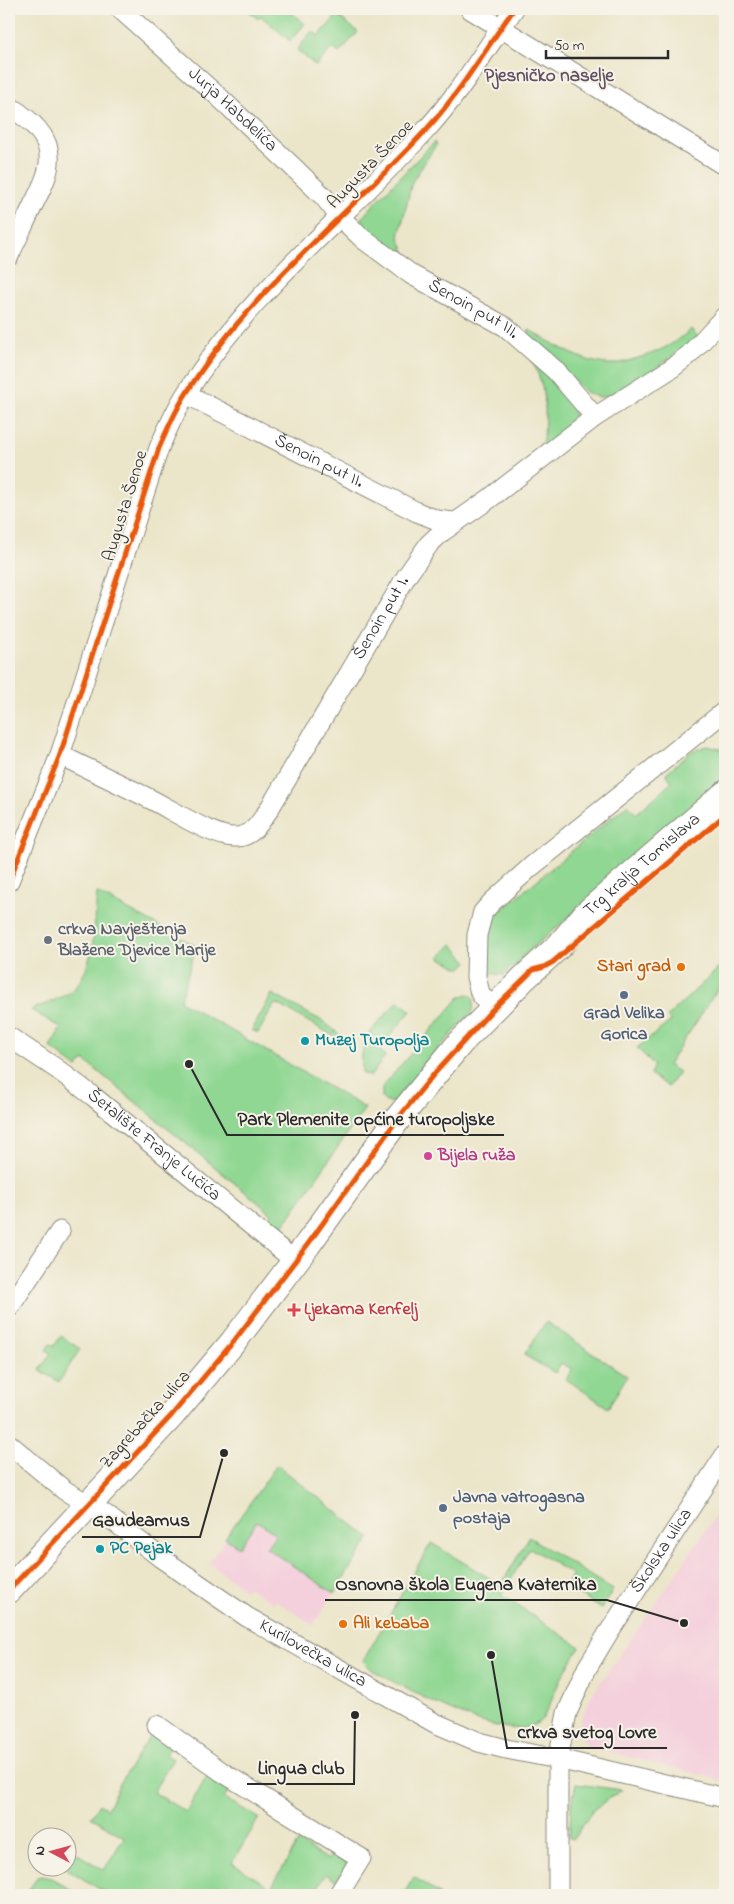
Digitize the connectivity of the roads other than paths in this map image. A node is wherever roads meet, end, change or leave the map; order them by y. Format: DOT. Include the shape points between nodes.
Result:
graph roads {
  1 [pos="120,9"];
  2 [pos="470,9"];
  3 [pos="514,9"];
  4 [pos="500,28"];
  5 [pos="9,106"];
  6 [pos="725,166"];
  7 [pos="340,217"];
  8 [pos="9,256"];
  9 [pos="725,316"];
  10 [pos="186,394"];
  11 [pos="595,417"];
  12 [pos="453,522"];
  13 [pos="725,711"];
  14 [pos="60,755"];
  15 [pos="725,794"];
  16 [pos="9,881"];
  17 [pos="492,1010"];
  18 [pos="9,1037"];
  19 [pos="60,1231"];
  20 [pos="296,1261"];
  21 [pos="9,1308"];
  22 [pos="9,1444"];
  23 [pos="725,1455"];
  24 [pos="89,1504"];
  25 [pos="9,1590"];
  26 [pos="157,1725"];
  27 [pos="558,1759"];
  28 [pos="725,1798"];
  29 [pos="338,1895"];
  30 [pos="558,1895"];
  1 -- 7 [label="street, Jurja Habdelića" via="293,167"];
  2 -- 4 [label="street"];
  3 -- 4 [label="street, Augusta Šenoe"];
  4 -- 6 [label="street"];
  4 -- 7 [label="street, Augusta Šenoe" via="465,81 431,124"];
  5 -- 8 [label="street" via="38,128 49,163 46,177"];
  7 -- 10 [label="street, Augusta Šenoe" via="247,312"];
  7 -- 11 [label="street, Šenoin put III." via="363,239 412,275 506,327 556,371"];
  9 -- 11 [label="street, Šenoin put I." via="678,364"];
  10 -- 12 [label="street, Šenoin put II." via="417,512"];
  10 -- 14 [label="street, Augusta Šenoe" via="159,448"];
  11 -- 12 [label="street, Šenoin put I." via="483,504"];
  12 -- 14 [label="street, Šenoin put I." via="417,560 273,804 246,836 226,836 207,829"];
  13 -- 17 [label="street" via="532,866 482,912 476,977 480,993"];
  14 -- 16 [label="street, Augusta Šenoe"];
  15 -- 17 [label="main road, Trg kralja Tomislava" via="586,914 560,945"];
  17 -- 20 [label="main road, Trg kralja Tomislava" via="396,1121"];
  18 -- 20 [label="street, Šetalište Franje Lučića" via="94,1097"];
  19 -- 21 [label="street"];
  20 -- 24 [label="main road, Zagrebačka ulica" via="178,1408"];
  22 -- 24 [label="street, Kurilovečka ulica" via="64,1490"];
  23 -- 27 [label="street, Školska ulica" via="607,1635 573,1696"];
  24 -- 25 [label="main road, Zagrebačka ulica"];
  24 -- 27 [label="street, Kurilovečka ulica" via="247,1617 436,1723 479,1742"];
  26 -- 29 [label="street" via="222,1772 361,1858"];
  27 -- 28 [label="street, Kurilovečka ulica"];
  27 -- 30 [label="street"];
}
